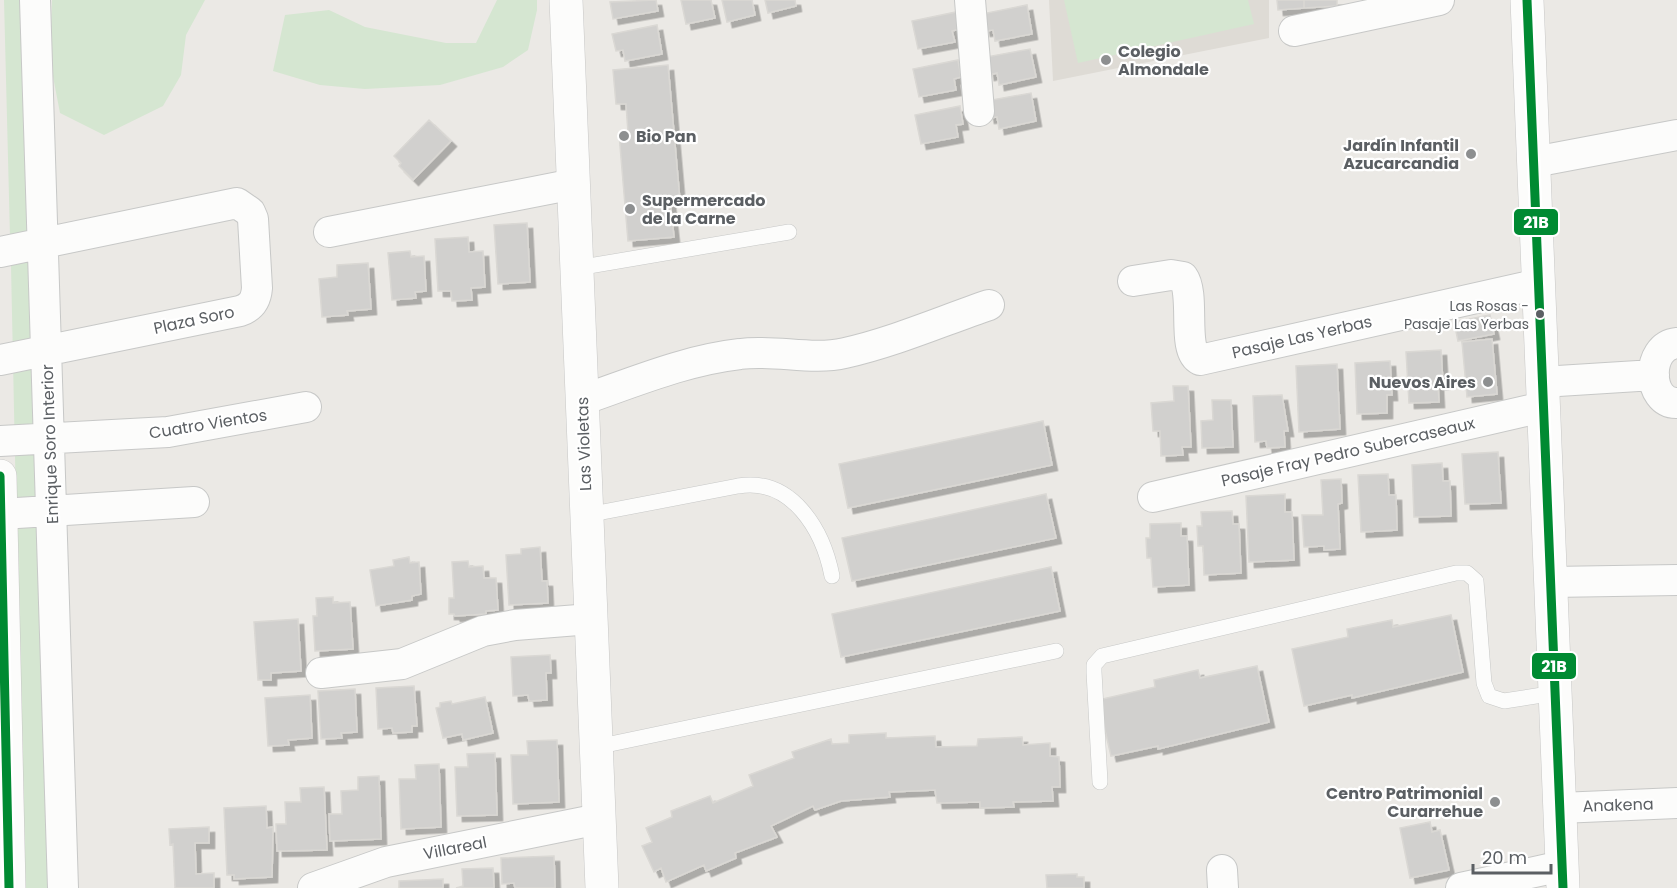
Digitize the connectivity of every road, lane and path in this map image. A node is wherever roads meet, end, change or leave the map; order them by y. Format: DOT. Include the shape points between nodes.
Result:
graph roads {
  1 [pos="35,0"];
  2 [pos="566,0"];
  3 [pos="969,0"];
  4 [pos="1439,0"];
  5 [pos="1527,0"];
  6 [pos="1294,31"];
  7 [pos="979,111"];
  8 [pos="1677,135"];
  9 [pos="1534,162"];
  10 [pos="573,184"];
  11 [pos="329,232"];
  12 [pos="789,232"];
  13 [pos="44,243"];
  14 [pos="0,252"];
  15 [pos="577,267"];
  16 [pos="1133,281"];
  17 [pos="1539,284"];
  18 [pos="988,304"];
  19 [pos="1677,344"];
  20 [pos="47,350"];
  21 [pos="0,360"];
  22 [pos="1654,375"];
  23 [pos="1543,394"];
  24 [pos="582,400"];
  25 [pos="1677,403"];
  26 [pos="306,407"];
  27 [pos="62,439"];
  28 [pos="0,441"];
  29 [pos="0,476"];
  30 [pos="1154,497"];
  31 [pos="194,502"];
  32 [pos="53,511"];
  33 [pos="1,514"];
  34 [pos="587,515"];
  35 [pos="832,576"];
  36 [pos="1677,580"];
  37 [pos="1551,582"];
  38 [pos="591,619"];
  39 [pos="2,621"];
  40 [pos="1056,651"];
  41 [pos="321,673"];
  42 [pos="1555,693"];
  43 [pos="596,747"];
  44 [pos="1100,782"];
  45 [pos="1677,803"];
  46 [pos="1560,808"];
  47 [pos="599,819"];
  48 [pos="1562,877"];
  49 [pos="9,888"];
  50 [pos="63,888"];
  51 [pos="314,888"];
  52 [pos="602,888"];
  53 [pos="1461,888"];
  1 -- 13 [label="street, Enrique Soro Interior"];
  2 -- 10 [label="street, Las Violetas"];
  3 -- 7 [label="street"];
  4 -- 6 [label="street"];
  5 -- 9 [label="street"];
  8 -- 9 [label="street"];
  9 -- 17 [label="street"];
  10 -- 11 [label="street"];
  10 -- 15 [label="street, Las Violetas"];
  12 -- 15 [label="lane"];
  13 -- 14 [label="street, Plaza Soro"];
  13 -- 20 [label="street, Enrique Soro Interior"];
  13 -- 20 [label="street, Plaza Soro" via="237,202 253,219 257,288 251,305 240,311"];
  15 -- 24 [label="street, Las Violetas"];
  16 -- 17 [label="street, Pasaje Las Yerbas" via="1171,275 1183,278 1188,287 1192,350 1200,360"];
  17 -- 23 [label="street"];
  18 -- 24 [label="street" via="844,353 817,356 764,351 716,357"];
  19 -- 22 [label="street" via="1659,352"];
  20 -- 21 [label="street, Plaza Soro"];
  20 -- 27 [label="street, Enrique Soro Interior"];
  22 -- 23 [label="street, Pasaje Fray Pedro Subercaseaux"];
  22 -- 25 [label="street" via="1660,395"];
  23 -- 30 [label="street, Pasaje Fray Pedro Subercaseaux"];
  23 -- 37 [label="street"];
  24 -- 34 [label="street, Las Violetas"];
  26 -- 27 [label="street, Cuatro Vientos" via="186,430"];
  27 -- 28 [label="street, Cuatro Vientos"];
  27 -- 32 [label="street, Enrique Soro Interior"];
  29 -- 33 [label="street"];
  31 -- 32 [label="street"];
  32 -- 33 [label="street"];
  32 -- 50 [label="street, Enrique Soro Interior"];
  33 -- 39 [label="street"];
  34 -- 35 [label="lane" via="761,485 787,497 809,518 828,556"];
  34 -- 38 [label="street, Las Violetas"];
  36 -- 37 [label="street"];
  37 -- 42 [label="street"];
  38 -- 41 [label="street" via="483,631 402,663"];
  38 -- 43 [label="street, Las Violetas"];
  39 -- 49 [label="street"];
  40 -- 43 [label="lane"];
  42 -- 44 [label="lane" via="1504,701 1489,696 1484,683 1476,581 1467,573 1456,573 1102,656 1094,672"];
  42 -- 46 [label="street"];
  43 -- 47 [label="street, Las Violetas"];
  45 -- 46 [label="street, Anakena"];
  46 -- 48 [label="street"];
  47 -- 51 [label="street, Villareal" via="386,862"];
  47 -- 52 [label="street, Las Violetas"];
  48 -- 53 [label="street"];
}
